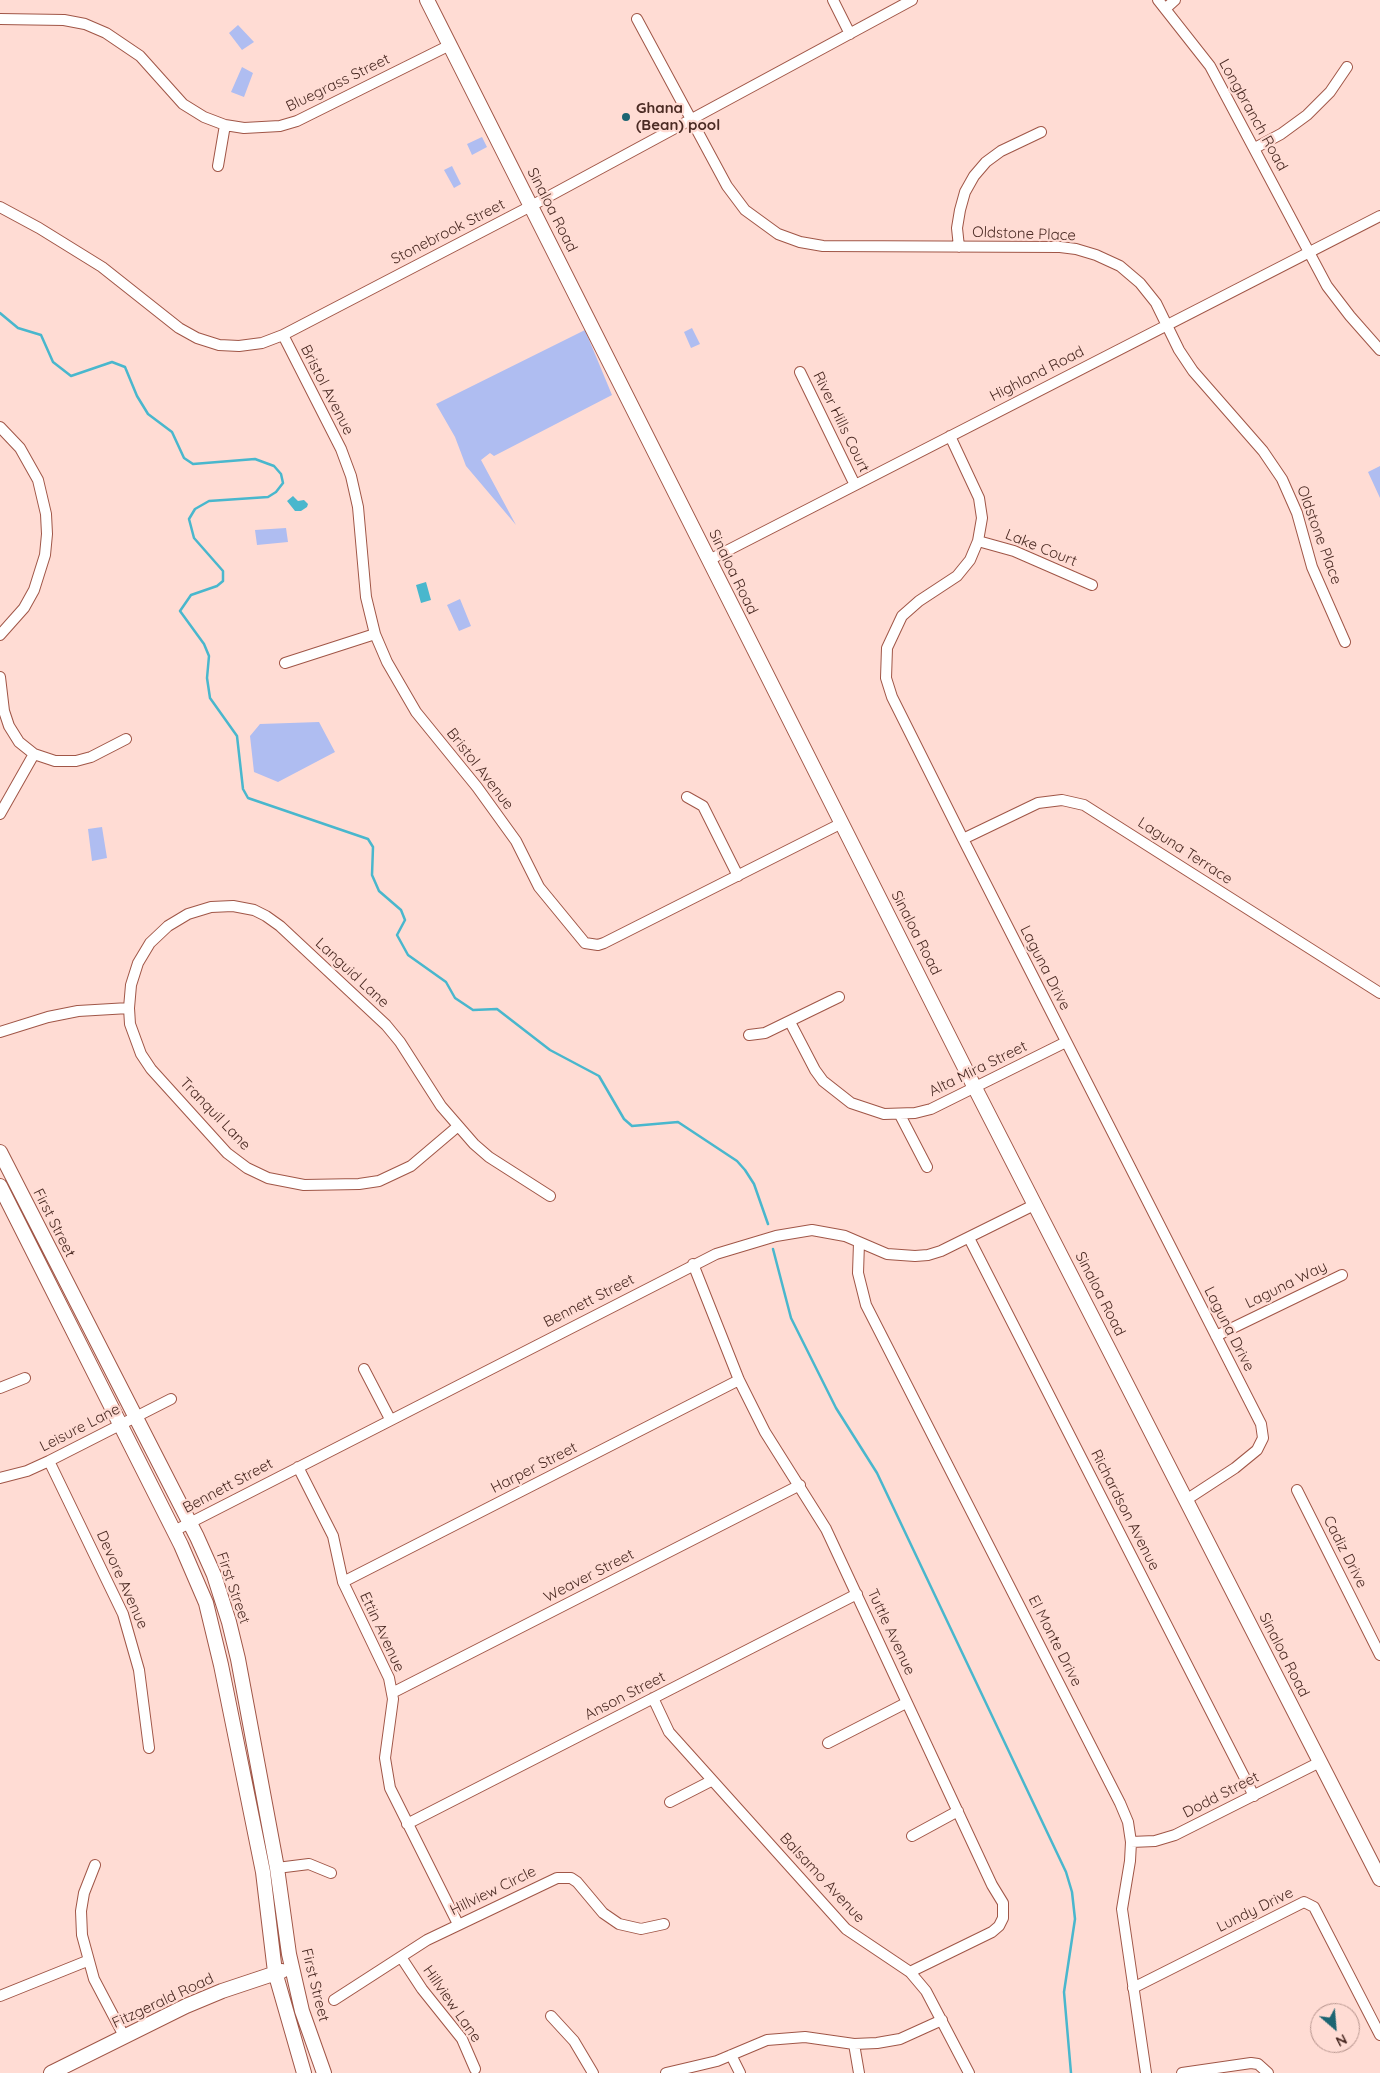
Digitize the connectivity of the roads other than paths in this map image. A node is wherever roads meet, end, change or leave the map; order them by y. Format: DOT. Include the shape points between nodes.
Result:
graph roads {
  1 [pos="427,0"];
  2 [pos="833,0"];
  3 [pos="912,0"];
  4 [pos="1158,0"];
  5 [pos="1175,0"];
  6 [pos="1165,9"];
  7 [pos="637,19"];
  8 [pos="0,20"];
  9 [pos="850,34"];
  10 [pos="450,45"];
  11 [pos="1347,67"];
  12 [pos="692,119"];
  13 [pos="226,124"];
  14 [pos="1041,132"];
  15 [pos="1254,148"];
  16 [pos="218,166"];
  17 [pos="531,206"];
  18 [pos="0,207"];
  19 [pos="1380,216"];
  20 [pos="959,247"];
  21 [pos="1309,253"];
  22 [pos="1167,325"];
  23 [pos="283,335"];
  24 [pos="1380,350"];
  25 [pos="800,372"];
  26 [pos="0,427"];
  27 [pos="950,436"];
  28 [pos="855,485"];
  29 [pos="978,541"];
  30 [pos="709,560"];
  31 [pos="1092,585"];
  32 [pos="375,634"];
  33 [pos="0,635"];
  34 [pos="1345,642"];
  35 [pos="285,663"];
  36 [pos="0,677"];
  37 [pos="126,738"];
  38 [pos="34,754"];
  39 [pos="687,797"];
  40 [pos="0,814"];
  41 [pos="842,823"];
  42 [pos="963,839"];
  43 [pos="738,876"];
  44 [pos="1380,993"];
  45 [pos="839,997"];
  46 [pos="129,1008"];
  47 [pos="790,1022"];
  48 [pos="0,1032"];
  49 [pos="749,1035"];
  50 [pos="1066,1042"];
  51 [pos="975,1088"];
  52 [pos="900,1115"];
  53 [pos="457,1127"];
  54 [pos="0,1152"];
  55 [pos="927,1167"];
  56 [pos="0,1186"];
  57 [pos="550,1196"];
  58 [pos="1036,1204"];
  59 [pos="969,1238"];
  60 [pos="860,1243"];
  61 [pos="694,1264"];
  62 [pos="1342,1275"];
  63 [pos="1216,1336"];
  64 [pos="364,1369"];
  65 [pos="25,1378"];
  66 [pos="739,1380"];
  67 [pos="0,1388"];
  68 [pos="171,1399"];
  69 [pos="136,1417"];
  70 [pos="390,1419"];
  71 [pos="120,1425"];
  72 [pos="49,1461"];
  73 [pos="298,1467"];
  74 [pos="0,1478"];
  75 [pos="800,1485"];
  76 [pos="1297,1490"];
  77 [pos="1186,1500"];
  78 [pos="190,1523"];
  79 [pos="174,1532"];
  80 [pos="343,1582"];
  81 [pos="857,1594"];
  82 [pos="1380,1655"];
  83 [pos="392,1693"];
  84 [pos="653,1698"];
  85 [pos="906,1702"];
  86 [pos="828,1743"];
  87 [pos="150,1748"];
  88 [pos="1320,1762"];
  89 [pos="711,1781"];
  90 [pos="1254,1796"];
  91 [pos="670,1802"];
  92 [pos="958,1811"];
  93 [pos="407,1824"];
  94 [pos="912,1836"];
  95 [pos="1131,1842"];
  96 [pos="95,1865"];
  97 [pos="277,1868"];
  98 [pos="331,1873"];
  99 [pos="1380,1879"];
  100 [pos="458,1924"];
  101 [pos="664,1924"];
  102 [pos="401,1957"];
  103 [pos="87,1960"];
  104 [pos="293,1969"];
  105 [pos="276,1972"];
  106 [pos="910,1972"];
  107 [pos="1133,1988"];
  108 [pos="0,1996"];
  109 [pos="334,2000"];
  110 [pos="551,2016"];
  111 [pos="942,2020"];
  112 [pos="1380,2035"];
  113 [pos="124,2036"];
  114 [pos="854,2044"];
  115 [pos="731,2055"];
  116 [pos="474,2069"];
  117 [pos="51,2073"];
  118 [pos="304,2073"];
  119 [pos="324,2073"];
  120 [pos="593,2073"];
  121 [pos="666,2073"];
  122 [pos="740,2073"];
  123 [pos="859,2073"];
  124 [pos="969,2073"];
  125 [pos="1146,2073"];
  126 [pos="1182,2073"];
  127 [pos="1268,2073"];
  1 -- 10 [label="main road, Sinaloa Road"];
  2 -- 9 [label="street"];
  3 -- 9 [label="street, Stonebrook Street"];
  4 -- 6 [label="street, Longbranch Road"];
  5 -- 6 [label="street"];
  6 -- 15 [label="street, Longbranch Road" via="1210,66"];
  7 -- 12 [label="street, Oldstone Place"];
  8 -- 13 [label="street, Bluegrass Street" via="64,20 106,33 140,56 183,104"];
  9 -- 12 [label="street, Stonebrook Street"];
  10 -- 13 [label="street, Bluegrass Street" via="297,121 262,128"];
  10 -- 17 [label="main road, Sinaloa Road"];
  11 -- 15 [label="street" via="1330,92 1307,115"];
  12 -- 17 [label="street, Stonebrook Street"];
  12 -- 20 [label="street, Oldstone Place" via="736,199 755,220 778,234 823,246"];
  13 -- 16 [label="street"];
  14 -- 20 [label="street" via="1000,151 974,176 960,210 957,228"];
  15 -- 21 [label="street, Longbranch Road"];
  17 -- 23 [label="street, Stonebrook Street"];
  17 -- 30 [label="main road, Sinaloa Road"];
  18 -- 23 [label="street, Stonebrook Street" via="102,267 179,328 197,338 239,346 262,343"];
  19 -- 21 [label="street, Highland Road"];
  20 -- 22 [label="street, Oldstone Place" via="1060,247 1096,255 1120,266 1140,283 1156,303"];
  21 -- 22 [label="street, Highland Road"];
  21 -- 24 [label="street, Longbranch Road" via="1339,304"];
  22 -- 27 [label="street, Highland Road"];
  22 -- 34 [label="street, Oldstone Place" via="1193,371 1263,451 1282,479 1297,513 1312,567"];
  23 -- 32 [label="street, Bristol Avenue" via="341,449 351,476 358,507 366,597"];
  25 -- 28 [label="street, River Hills Court"];
  26 -- 33 [label="street" via="20,448 38,480 47,534 45,555 34,590 24,608"];
  27 -- 28 [label="street, Highland Road"];
  27 -- 29 [label="street, Laguna Drive" via="979,498 982,518"];
  28 -- 30 [label="street, Highland Road"];
  29 -- 31 [label="street, Lake Court" via="1014,551"];
  29 -- 42 [label="street, Laguna Drive" via="970,560 957,576 902,616 891,637 886,660 886,678 892,697"];
  30 -- 41 [label="main road, Sinaloa Road"];
  32 -- 35 [label="street"];
  32 -- 43 [label="street, Bristol Avenue" via="386,662 416,712 516,841 539,887 585,943 604,943"];
  36 -- 38 [label="street" via="9,726 19,742"];
  37 -- 38 [label="street" via="76,761 55,761"];
  38 -- 40 [label="street"];
  39 -- 43 [label="street" via="702,806"];
  41 -- 43 [label="street, Bristol Avenue"];
  41 -- 51 [label="main road, Sinaloa Road"];
  42 -- 44 [label="street, Laguna Terrace" via="1038,802 1062,800 1084,805"];
  42 -- 50 [label="street, Laguna Drive"];
  45 -- 47 [label="street"];
  46 -- 48 [label="street" via="48,1017"];
  46 -- 53 [label="street, Tranquil Lane" via="135,1041 151,1069 227,1153 268,1178 304,1185 379,1181 411,1166"];
  46 -- 53 [label="street, Languid Lane" via="130,985 138,963 150,944 168,926 188,914 211,907 233,906 254,910 280,926 386,1025"];
  47 -- 49 [label="street" via="765,1033"];
  47 -- 52 [label="street" via="815,1070 835,1092 866,1109"];
  50 -- 51 [label="street, Alta Mira Street"];
  50 -- 63 [label="street, Laguna Drive"];
  51 -- 52 [label="street, Alta Mira Street" via="931,1109"];
  51 -- 58 [label="main road, Sinaloa Road"];
  52 -- 55 [label="street"];
  53 -- 57 [label="street, Languid Lane" via="490,1157"];
  54 -- 69 [label="main road, First Street"];
  56 -- 71 [label="main road, First Street"];
  58 -- 59 [label="street, Bennett Street"];
  58 -- 77 [label="main road, Sinaloa Road"];
  59 -- 60 [label="street, Bennett Street" via="941,1251 915,1256 887,1254"];
  59 -- 90 [label="street, Richardson Avenue"];
  60 -- 61 [label="street, Bennett Street" via="829,1232 796,1231 736,1246"];
  60 -- 95 [label="street, El Monte Drive" via="858,1273 866,1305 1120,1803 1128,1822"];
  61 -- 66 [label="street, Tuttle Avenue"];
  61 -- 70 [label="street, Bennett Street"];
  62 -- 63 [label="street, Laguna Way"];
  63 -- 77 [label="street, Laguna Drive" via="1261,1424 1263,1438 1257,1450 1235,1468"];
  64 -- 70 [label="street"];
  65 -- 67 [label="street"];
  66 -- 75 [label="street, Tuttle Avenue" via="765,1432"];
  66 -- 80 [label="street, Harper Street"];
  68 -- 69 [label="street, Leisure Lane"];
  69 -- 71 [label="street, Leisure Lane"];
  69 -- 78 [label="main road, First Street"];
  70 -- 73 [label="street, Bennett Street"];
  71 -- 72 [label="street, Leisure Lane"];
  71 -- 79 [label="main road, First Street"];
  72 -- 74 [label="street, Leisure Lane"];
  72 -- 87 [label="street, Devore Avenue" via="123,1614 140,1670"];
  73 -- 78 [label="street, Bennett Street"];
  73 -- 80 [label="street, Ettin Avenue" via="333,1536"];
  75 -- 81 [label="street, Tuttle Avenue" via="826,1529"];
  75 -- 83 [label="street, Weaver Street"];
  76 -- 82 [label="street, Cadiz Drive"];
  77 -- 88 [label="main road, Sinaloa Road"];
  78 -- 79 [label="street, Bennett Street"];
  78 -- 97 [label="main road, First Street" via="214,1575 229,1622"];
  79 -- 105 [label="main road, First Street" via="197,1579 214,1627 262,1872"];
  80 -- 83 [label="street, Ettin Avenue" via="383,1663"];
  81 -- 84 [label="street, Anson Street"];
  81 -- 85 [label="street, Tuttle Avenue"];
  83 -- 93 [label="street, Ettin Avenue" via="386,1774"];
  84 -- 89 [label="street, Balsamo Avenue" via="669,1732"];
  84 -- 93 [label="street, Anson Street"];
  85 -- 86 [label="street"];
  85 -- 92 [label="street, Tuttle Avenue"];
  88 -- 90 [label="street, Dodd Street"];
  88 -- 99 [label="main road, Sinaloa Road"];
  89 -- 91 [label="street"];
  89 -- 106 [label="street, Balsamo Avenue" via="846,1928"];
  90 -- 95 [label="street, Dodd Street" via="1175,1835 1155,1841"];
  92 -- 94 [label="street"];
  92 -- 106 [label="street, Tuttle Avenue" via="1003,1903 1004,1918 992,1932"];
  93 -- 100 [label="street, Ettin Avenue"];
  95 -- 107 [label="street, El Monte Drive" via="1122,1909"];
  96 -- 103 [label="street" via="82,1911"];
  97 -- 98 [label="street" via="309,1864"];
  97 -- 104 [label="main road, First Street"];
  100 -- 101 [label="street, Hillview Circle" via="538,1885 564,1877 577,1882 603,1913 619,1924 640,1929"];
  100 -- 102 [label="street, Hillview Circle"];
  102 -- 109 [label="street, Hillview Circle"];
  102 -- 116 [label="street, Hillview Lane" via="462,2039"];
  103 -- 108 [label="street"];
  103 -- 113 [label="street"];
  104 -- 105 [label="main road, Fitzgerald Road"];
  104 -- 119 [label="main road, First Street" via="302,2011"];
  105 -- 113 [label="main road, Fitzgerald Road" via="222,1991"];
  105 -- 118 [label="main road, First Street"];
  106 -- 111 [label="street, Balsamo Avenue" via="926,1991"];
  107 -- 112 [label="street, Lundy Drive" via="1304,1902 1314,1907"];
  107 -- 125 [label="street, El Monte Drive"];
  110 -- 120 [label="street" via="574,2041"];
  111 -- 114 [label="street" via="900,2039"];
  111 -- 124 [label="street, Balsamo Avenue"];
  113 -- 117 [label="main road, Fitzgerald Road"];
  114 -- 115 [label="street" via="805,2036 786,2037 757,2043"];
  114 -- 123 [label="street"];
  115 -- 121 [label="street"];
  115 -- 122 [label="street"];
  126 -- 127 [label="street" via="1251,2063 1258,2064"];
}
